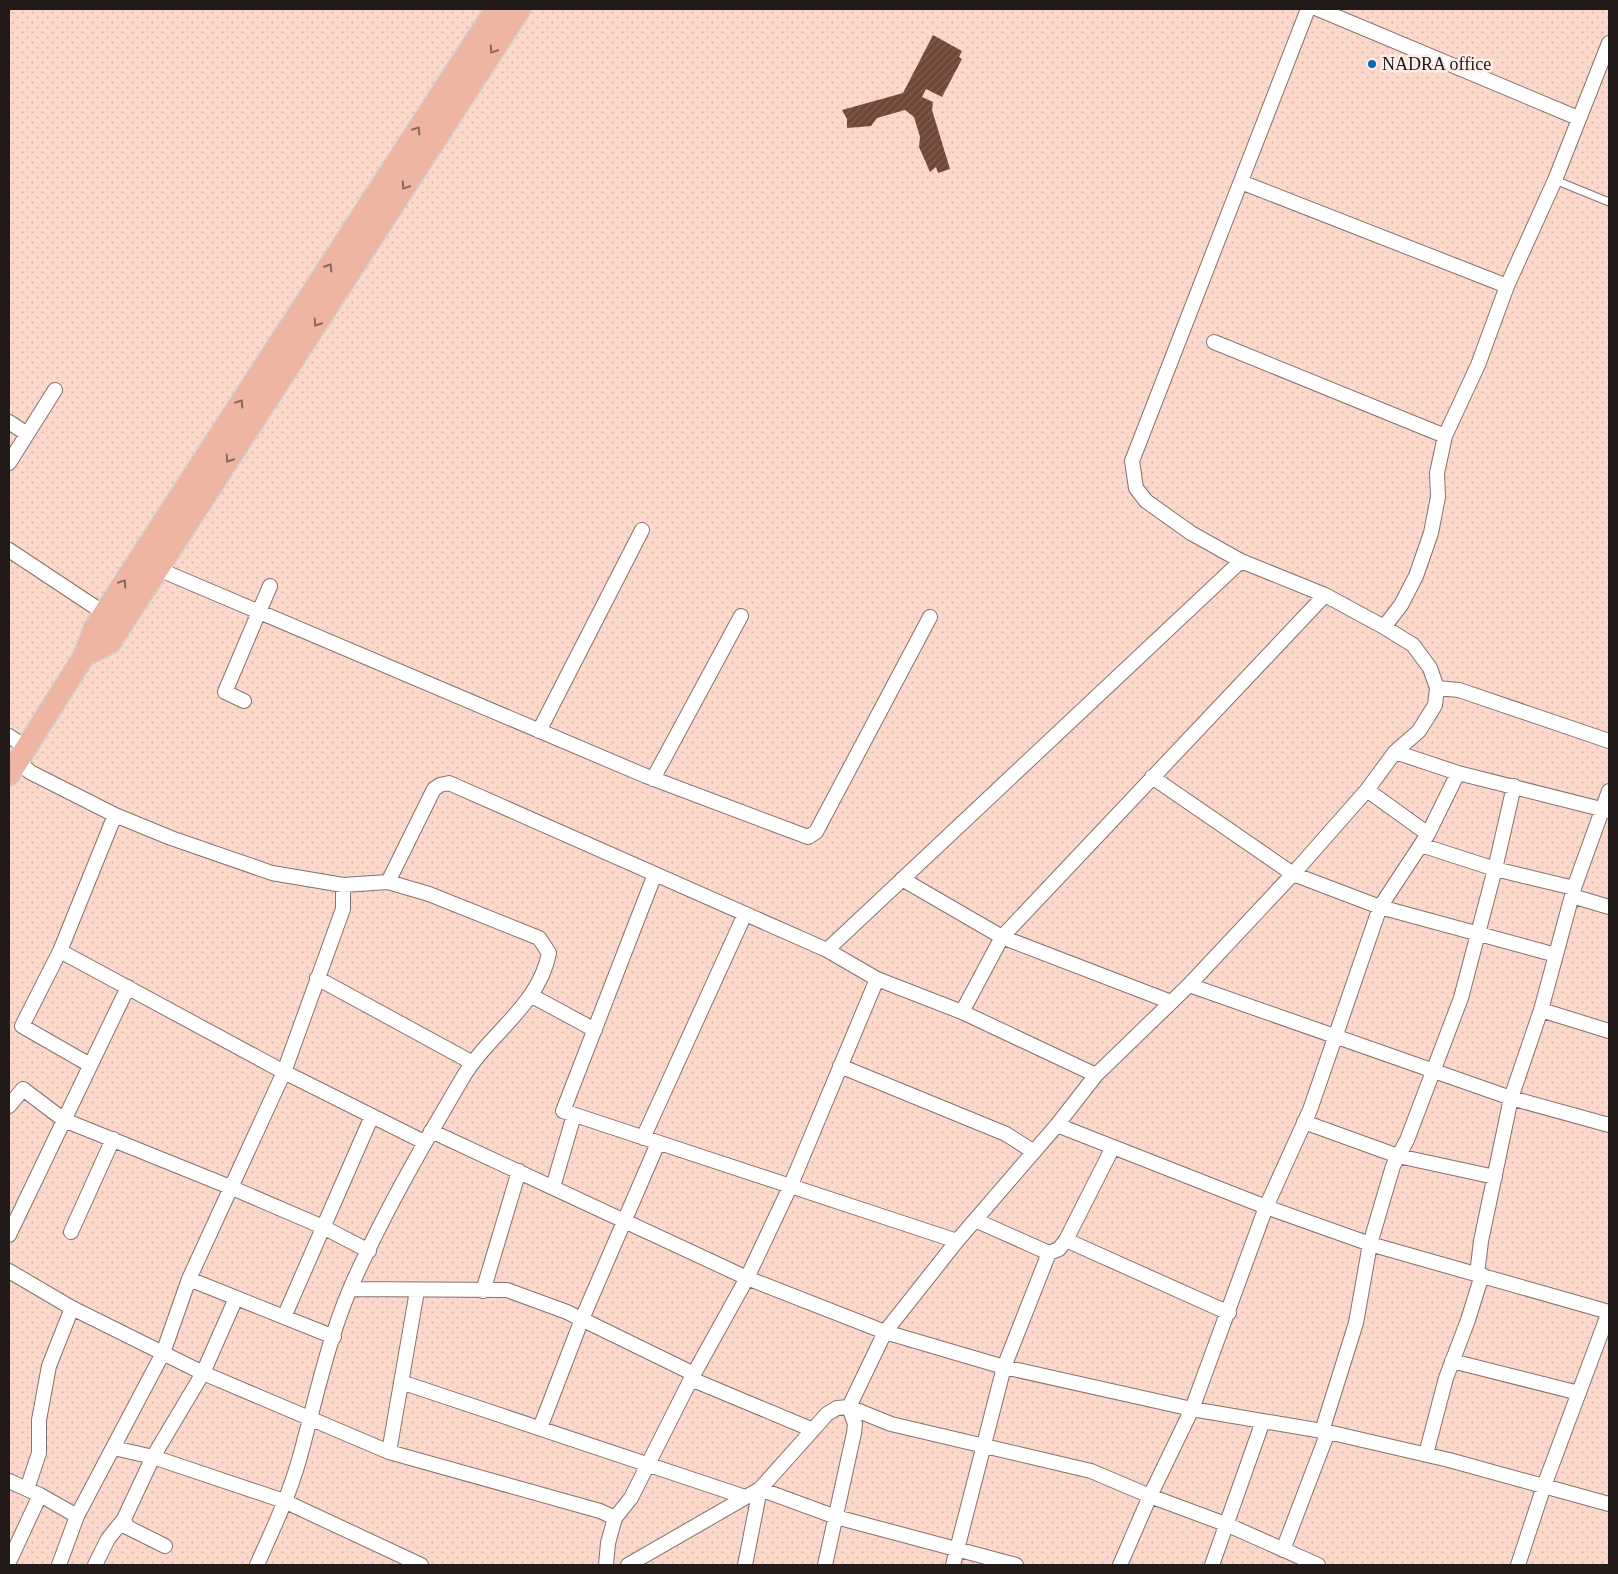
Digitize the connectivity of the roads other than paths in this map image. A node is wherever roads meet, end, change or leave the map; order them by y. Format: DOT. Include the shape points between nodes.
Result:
graph roads {
  1 [pos="496,9"];
  2 [pos="520,9"];
  3 [pos="1308,9"];
  4 [pos="1318,9"];
  5 [pos="1609,44"];
  6 [pos="1578,118"];
  7 [pos="1555,180"];
  8 [pos="1241,182"];
  9 [pos="1609,202"];
  10 [pos="1507,286"];
  11 [pos="1214,342"];
  12 [pos="55,390"];
  13 [pos="9,422"];
  14 [pos="27,434"];
  15 [pos="1445,436"];
  16 [pos="9,463"];
  17 [pos="642,530"];
  18 [pos="9,550"];
  19 [pos="1241,561"];
  20 [pos="158,569"];
  21 [pos="270,586"];
  22 [pos="1324,595"];
  23 [pos="259,612"];
  24 [pos="104,613"];
  25 [pos="741,616"];
  26 [pos="930,617"];
  27 [pos="1384,627"];
  28 [pos="84,656"];
  29 [pos="1437,688"];
  30 [pos="244,701"];
  31 [pos="539,731"];
  32 [pos="9,736"];
  33 [pos="1609,741"];
  34 [pos="1395,752"];
  35 [pos="18,761"];
  36 [pos="1458,773"];
  37 [pos="1152,777"];
  38 [pos="653,779"];
  39 [pos="1514,786"];
  40 [pos="1367,790"];
  41 [pos="1609,791"];
  42 [pos="1606,810"];
  43 [pos="115,815"];
  44 [pos="1424,839"];
  45 [pos="1495,869"];
  46 [pos="655,874"];
  47 [pos="1294,874"];
  48 [pos="902,879"];
  49 [pos="388,882"];
  50 [pos="343,885"];
  51 [pos="1573,892"];
  52 [pos="1380,906"];
  53 [pos="1609,907"];
  54 [pos="745,914"];
  55 [pos="1478,935"];
  56 [pos="1002,937"];
  57 [pos="828,950"];
  58 [pos="60,951"];
  59 [pos="1556,955"];
  60 [pos="317,978"];
  61 [pos="877,979"];
  62 [pos="1188,985"];
  63 [pos="128,987"];
  64 [pos="532,996"];
  65 [pos="1172,1002"];
  66 [pos="1540,1010"];
  67 [pos="962,1012"];
  68 [pos="594,1030"];
  69 [pos="1609,1030"];
  70 [pos="1336,1037"];
  71 [pos="473,1063"];
  72 [pos="90,1065"];
  73 [pos="840,1066"];
  74 [pos="284,1072"];
  75 [pos="1433,1072"];
  76 [pos="1096,1075"];
  77 [pos="1512,1098"];
  78 [pos="9,1106"];
  79 [pos="574,1115"];
  80 [pos="372,1116"];
  81 [pos="64,1120"];
  82 [pos="1304,1122"];
  83 [pos="1057,1125"];
  84 [pos="1609,1125"];
  85 [pos="428,1136"];
  86 [pos="643,1138"];
  87 [pos="113,1139"];
  88 [pos="658,1143"];
  89 [pos="1113,1147"];
  90 [pos="1034,1152"];
  91 [pos="1398,1156"];
  92 [pos="519,1172"];
  93 [pos="1494,1177"];
  94 [pos="230,1187"];
  95 [pos="553,1187"];
  96 [pos="790,1187"];
  97 [pos="1266,1207"];
  98 [pos="975,1220"];
  99 [pos="626,1221"];
  100 [pos="323,1227"];
  101 [pos="71,1232"];
  102 [pos="9,1235"];
  103 [pos="1066,1240"];
  104 [pos="957,1241"];
  105 [pos="1370,1244"];
  106 [pos="369,1251"];
  107 [pos="1049,1253"];
  108 [pos="9,1271"];
  109 [pos="1479,1274"];
  110 [pos="747,1278"];
  111 [pos="189,1279"];
  112 [pos="350,1289"];
  113 [pos="483,1291"];
  114 [pos="417,1292"];
  115 [pos="236,1298"];
  116 [pos="72,1308"];
  117 [pos="1229,1313"];
  118 [pos="1609,1314"];
  119 [pos="284,1317"];
  120 [pos="582,1319"];
  121 [pos="885,1332"];
  122 [pos="334,1337"];
  123 [pos="162,1353"];
  124 [pos="1452,1361"];
  125 [pos="1004,1367"];
  126 [pos="203,1373"];
  127 [pos="693,1376"];
  128 [pos="401,1382"];
  129 [pos="1579,1393"];
  130 [pos="849,1407"];
  131 [pos="1192,1409"];
  132 [pos="310,1418"];
  133 [pos="1263,1420"];
  134 [pos="540,1428"];
  135 [pos="813,1430"];
  136 [pos="1325,1431"];
  137 [pos="984,1447"];
  138 [pos="114,1448"];
  139 [pos="389,1452"];
  140 [pos="1426,1454"];
  141 [pos="153,1457"];
  142 [pos="649,1463"];
  143 [pos="9,1481"];
  144 [pos="1544,1486"];
  145 [pos="760,1489"];
  146 [pos="33,1492"];
  147 [pos="1150,1496"];
  148 [pos="745,1497"];
  149 [pos="284,1501"];
  150 [pos="1609,1504"];
  151 [pos="77,1516"];
  152 [pos="836,1517"];
  153 [pos="616,1518"];
  154 [pos="124,1519"];
  155 [pos="1228,1525"];
  156 [pos="165,1546"];
  157 [pos="957,1549"];
  158 [pos="1283,1550"];
  159 [pos="650,1559"];
  160 [pos="9,1562"];
  161 [pos="59,1565"];
  162 [pos="95,1565"];
  163 [pos="257,1565"];
  164 [pos="421,1565"];
  165 [pos="606,1565"];
  166 [pos="628,1565"];
  167 [pos="745,1565"];
  168 [pos="825,1565"];
  169 [pos="954,1565"];
  170 [pos="1016,1565"];
  171 [pos="1120,1565"];
  172 [pos="1212,1565"];
  173 [pos="1318,1565"];
  174 [pos="1518,1565"];
  24 -- 1 [label="main road, one-way"];
  2 -- 20 [label="main road, one-way"];
  3 -- 8 [label="street"];
  4 -- 6 [label="street"];
  5 -- 6 [label="street"];
  6 -- 7 [label="street"];
  7 -- 9 [label="lane"];
  7 -- 10 [label="street"];
  8 -- 10 [label="street"];
  8 -- 19 [label="street" via="1132,461 1136,488 1146,501 1190,533"];
  10 -- 15 [label="street" via="1478,365"];
  11 -- 15 [label="street"];
  12 -- 14 [label="street"];
  13 -- 14 [label="street"];
  14 -- 16 [label="street"];
  15 -- 27 [label="street" via="1437,473 1438,497 1431,533 1416,576 1401,605"];
  17 -- 31 [label="street"];
  18 -- 24 [label="street"];
  19 -- 22 [label="street"];
  19 -- 48 [label="street"];
  20 -- 23 [label="street"];
  20 -- 28 [label="main road" via="110,643"];
  21 -- 23 [label="street"];
  22 -- 27 [label="street"];
  22 -- 37 [label="street"];
  23 -- 30 [label="street" via="225,692"];
  23 -- 31 [label="street"];
  24 -- 28 [label="main road"];
  25 -- 38 [label="street"];
  26 -- 38 [label="street" via="816,832 808,837"];
  27 -- 29 [label="street" via="1413,645 1430,668"];
  28 -- 35 [label="main road"];
  29 -- 33 [label="street" via="1458,690"];
  29 -- 34 [label="street" via="1435,704 1419,731"];
  31 -- 38 [label="street"];
  32 -- 35 [label="street"];
  34 -- 36 [label="street"];
  34 -- 40 [label="street"];
  35 -- 43 [label="street" via="30,772"];
  36 -- 39 [label="street"];
  36 -- 44 [label="street"];
  37 -- 47 [label="street"];
  37 -- 56 [label="street"];
  39 -- 42 [label="street"];
  39 -- 45 [label="street"];
  40 -- 44 [label="street"];
  40 -- 47 [label="street"];
  41 -- 42 [label="street"];
  42 -- 51 [label="street"];
  43 -- 50 [label="street" via="272,873"];
  43 -- 58 [label="street"];
  44 -- 45 [label="street"];
  44 -- 52 [label="street"];
  45 -- 51 [label="street"];
  45 -- 55 [label="street"];
  46 -- 49 [label="street" via="449,783 434,790"];
  46 -- 54 [label="street"];
  46 -- 68 [label="street"];
  47 -- 52 [label="street"];
  47 -- 62 [label="street"];
  48 -- 56 [label="street"];
  48 -- 57 [label="street"];
  49 -- 50 [label="street"];
  49 -- 64 [label="street" via="429,894 539,938 549,953 547,966"];
  50 -- 60 [label="street" via="343,909"];
  51 -- 53 [label="street"];
  51 -- 59 [label="street"];
  52 -- 55 [label="street"];
  52 -- 70 [label="street"];
  54 -- 57 [label="street"];
  54 -- 86 [label="street"];
  55 -- 59 [label="street"];
  55 -- 75 [label="street" via="1461,998"];
  56 -- 65 [label="street"];
  56 -- 67 [label="street"];
  57 -- 61 [label="street"];
  58 -- 63 [label="street"];
  58 -- 72 [label="street" via="22,1026"];
  59 -- 66 [label="street"];
  60 -- 71 [label="street"];
  60 -- 74 [label="street"];
  61 -- 67 [label="street"];
  61 -- 73 [label="street"];
  62 -- 65 [label="street"];
  62 -- 70 [label="street"];
  63 -- 72 [label="street"];
  63 -- 74 [label="street"];
  64 -- 68 [label="street"];
  64 -- 71 [label="street"];
  65 -- 76 [label="street"];
  66 -- 69 [label="street"];
  66 -- 77 [label="street"];
  67 -- 76 [label="street"];
  68 -- 79 [label="street" via="563,1111"];
  70 -- 75 [label="street"];
  70 -- 82 [label="street"];
  71 -- 85 [label="street"];
  72 -- 81 [label="street"];
  73 -- 90 [label="street" via="1006,1134"];
  73 -- 96 [label="street"];
  74 -- 80 [label="street"];
  74 -- 94 [label="street"];
  75 -- 77 [label="street"];
  75 -- 91 [label="street"];
  76 -- 83 [label="street"];
  77 -- 84 [label="street"];
  77 -- 93 [label="street"];
  78 -- 81 [label="street" via="23,1089"];
  79 -- 86 [label="street"];
  79 -- 95 [label="street"];
  80 -- 85 [label="street"];
  80 -- 100 [label="street"];
  81 -- 87 [label="street"];
  81 -- 102 [label="street"];
  82 -- 91 [label="street"];
  82 -- 97 [label="street"];
  83 -- 89 [label="street"];
  83 -- 90 [label="street"];
  85 -- 92 [label="street"];
  85 -- 106 [label="street"];
  86 -- 88 [label="street"];
  87 -- 94 [label="street"];
  87 -- 101 [label="street"];
  88 -- 96 [label="street"];
  88 -- 99 [label="street"];
  89 -- 97 [label="street"];
  89 -- 103 [label="street"];
  90 -- 98 [label="street"];
  91 -- 93 [label="street"];
  91 -- 105 [label="street"];
  92 -- 95 [label="street"];
  92 -- 113 [label="street"];
  93 -- 109 [label="street" via="1481,1241"];
  94 -- 100 [label="street"];
  94 -- 111 [label="street"];
  95 -- 99 [label="street"];
  96 -- 104 [label="street"];
  96 -- 110 [label="street"];
  97 -- 105 [label="street"];
  97 -- 117 [label="street"];
  98 -- 104 [label="street"];
  98 -- 107 [label="street"];
  99 -- 110 [label="street"];
  99 -- 120 [label="street"];
  100 -- 106 [label="street"];
  100 -- 119 [label="street"];
  103 -- 107 [label="street" via="1059,1249"];
  103 -- 117 [label="street"];
  104 -- 121 [label="street"];
  105 -- 109 [label="street"];
  105 -- 136 [label="street" via="1356,1323"];
  106 -- 112 [label="street"];
  107 -- 125 [label="street"];
  108 -- 116 [label="street"];
  109 -- 118 [label="street"];
  109 -- 124 [label="street" via="1468,1320"];
  110 -- 121 [label="street"];
  110 -- 127 [label="street"];
  111 -- 115 [label="street"];
  111 -- 123 [label="street"];
  112 -- 114 [label="street"];
  112 -- 122 [label="street"];
  113 -- 114 [label="street"];
  113 -- 120 [label="street" via="507,1290"];
  114 -- 128 [label="street"];
  115 -- 119 [label="street"];
  115 -- 126 [label="street"];
  116 -- 123 [label="street"];
  116 -- 146 [label="street" via="48,1366 39,1420 39,1453"];
  117 -- 131 [label="street"];
  118 -- 129 [label="street"];
  119 -- 122 [label="street"];
  120 -- 127 [label="street"];
  120 -- 134 [label="street"];
  121 -- 125 [label="street"];
  121 -- 130 [label="street"];
  122 -- 132 [label="street"];
  123 -- 126 [label="street"];
  123 -- 138 [label="street"];
  124 -- 129 [label="street"];
  124 -- 140 [label="street"];
  125 -- 131 [label="street"];
  125 -- 137 [label="street"];
  126 -- 132 [label="street"];
  126 -- 141 [label="street"];
  127 -- 135 [label="street"];
  127 -- 142 [label="street"];
  128 -- 134 [label="street"];
  128 -- 139 [label="street"];
  129 -- 144 [label="street"];
  130 -- 135 [label="street" via="837,1408 827,1414"];
  130 -- 137 [label="street" via="891,1424"];
  130 -- 152 [label="street" via="854,1434"];
  131 -- 133 [label="street"];
  131 -- 147 [label="street"];
  132 -- 139 [label="street"];
  132 -- 149 [label="street"];
  133 -- 136 [label="street"];
  133 -- 155 [label="street"];
  134 -- 142 [label="street"];
  135 -- 145 [label="street"];
  136 -- 140 [label="street"];
  136 -- 158 [label="street"];
  137 -- 147 [label="street" via="1091,1470"];
  137 -- 157 [label="street"];
  138 -- 141 [label="street"];
  138 -- 151 [label="street"];
  139 -- 153 [label="street"];
  140 -- 144 [label="street"];
  141 -- 149 [label="street"];
  141 -- 154 [label="street"];
  142 -- 148 [label="street"];
  142 -- 153 [label="street" via="632,1498"];
  143 -- 146 [label="street"];
  144 -- 150 [label="street"];
  144 -- 174 [label="street"];
  145 -- 148 [label="street"];
  145 -- 152 [label="street"];
  145 -- 167 [label="street"];
  146 -- 151 [label="street"];
  146 -- 160 [label="street"];
  147 -- 155 [label="street"];
  147 -- 171 [label="street"];
  148 -- 159 [label="street"];
  149 -- 163 [label="street"];
  149 -- 164 [label="street"];
  151 -- 161 [label="street"];
  152 -- 157 [label="street"];
  152 -- 168 [label="street"];
  153 -- 165 [label="street" via="608,1543"];
  154 -- 156 [label="street" via="128,1527"];
  154 -- 162 [label="street" via="108,1539"];
  155 -- 158 [label="street"];
  155 -- 172 [label="street"];
  157 -- 169 [label="street"];
  157 -- 170 [label="street"];
  158 -- 173 [label="street"];
  159 -- 166 [label="street"];
}
